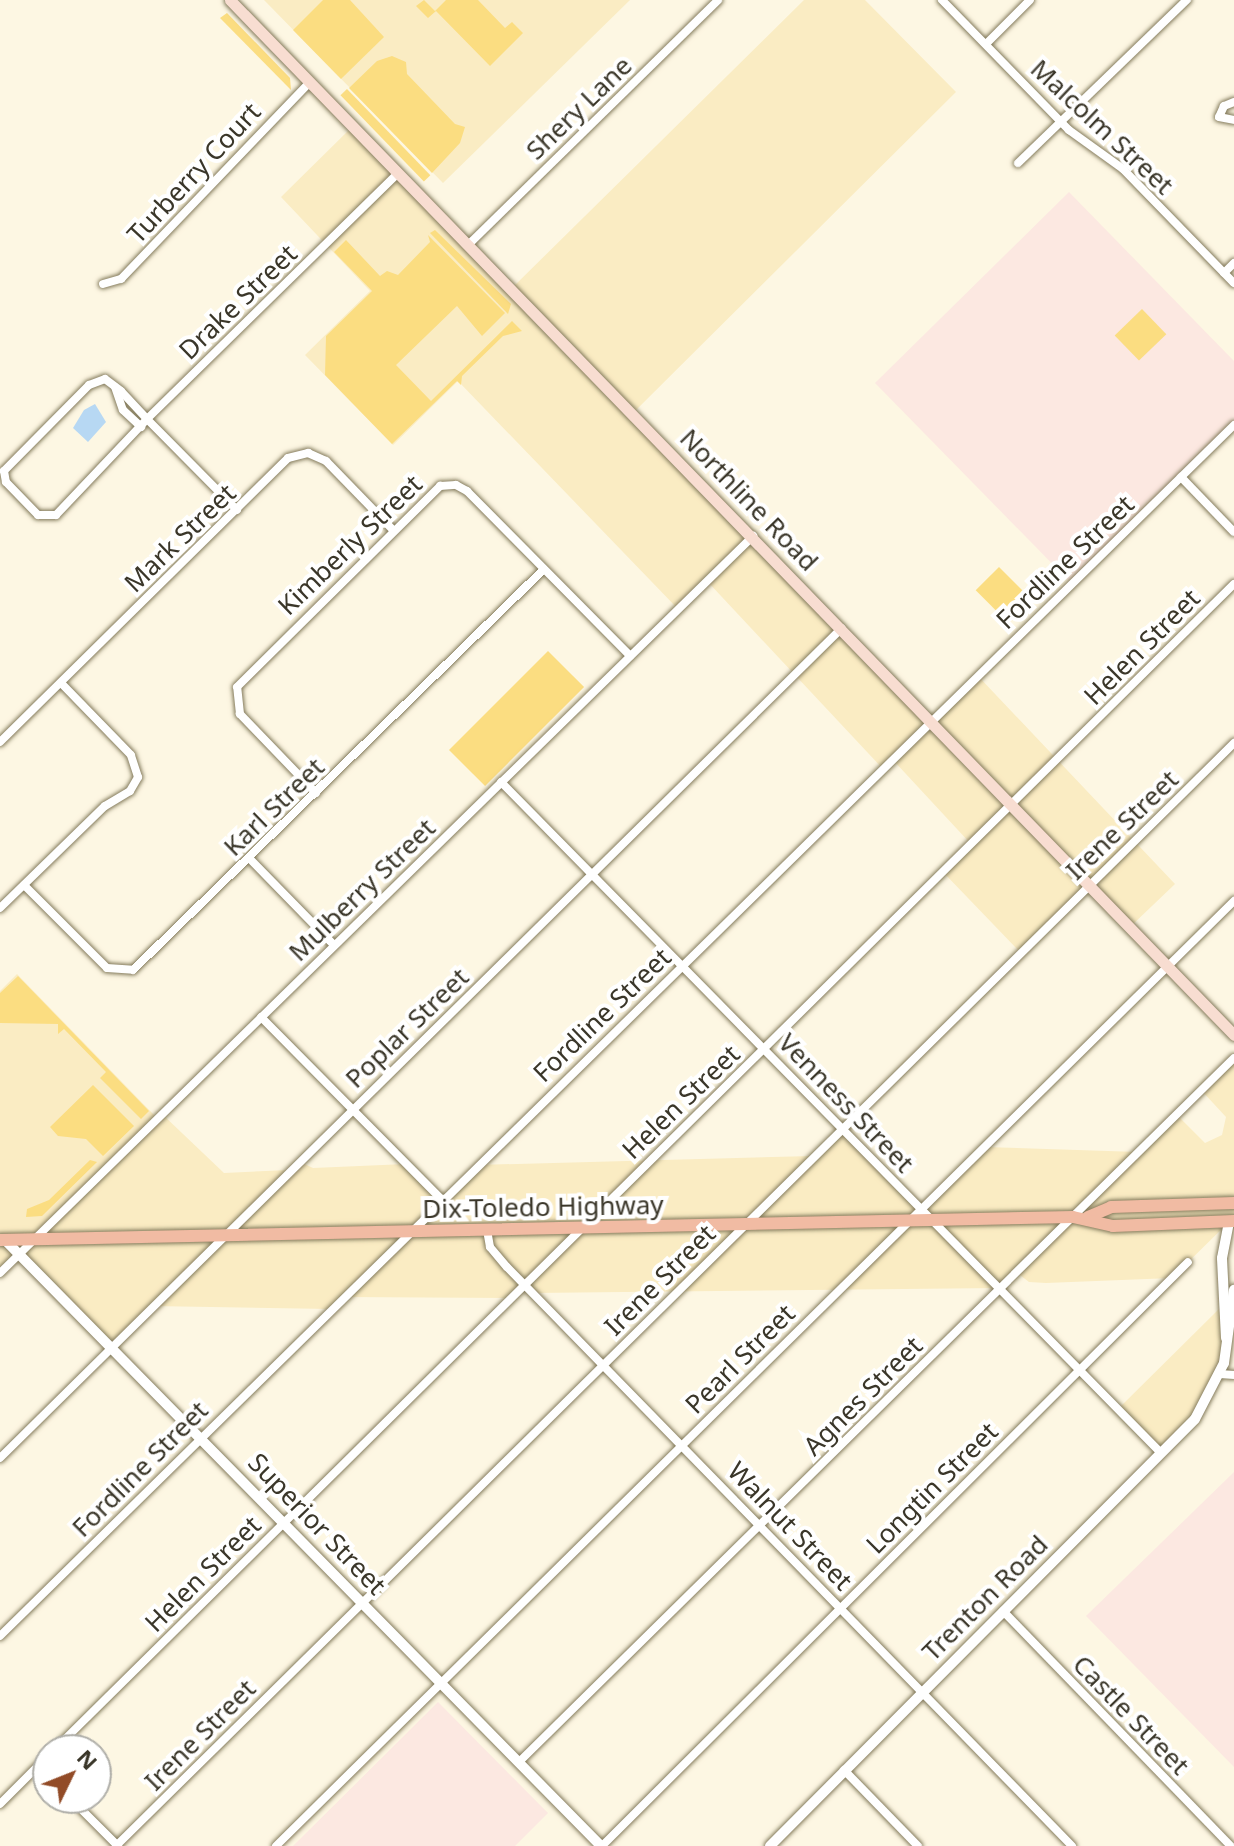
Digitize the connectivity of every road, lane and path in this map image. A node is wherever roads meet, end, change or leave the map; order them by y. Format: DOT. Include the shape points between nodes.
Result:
graph roads {
  1 [pos="230,0"];
  2 [pos="718,0"];
  3 [pos="942,0"];
  4 [pos="1030,0"];
  5 [pos="1187,0"];
  6 [pos="986,44"];
  7 [pos="310,82"];
  8 [pos="1234,102"];
  9 [pos="1234,120"];
  10 [pos="1062,122"];
  11 [pos="1018,163"];
  12 [pos="398,173"];
  13 [pos="468,245"];
  14 [pos="1234,263"];
  15 [pos="1224,273"];
  16 [pos="1234,283"];
  17 [pos="103,284"];
  18 [pos="115,387"];
  19 [pos="147,419"];
  20 [pos="1234,425"];
  21 [pos="141,427"];
  22 [pos="1181,477"];
  23 [pos="237,510"];
  24 [pos="393,530"];
  25 [pos="1234,532"];
  26 [pos="753,536"];
  27 [pos="544,569"];
  28 [pos="1234,584"];
  29 [pos="842,628"];
  30 [pos="630,656"];
  31 [pos="61,683"];
  32 [pos="932,721"];
  33 [pos="0,742"];
  34 [pos="1234,743"];
  35 [pos="501,782"];
  36 [pos="316,793"];
  37 [pos="1012,803"];
  38 [pos="250,859"];
  39 [pos="593,874"];
  40 [pos="1090,884"];
  41 [pos="24,885"];
  42 [pos="1234,901"];
  43 [pos="0,908"];
  44 [pos="334,945"];
  45 [pos="683,965"];
  46 [pos="1168,966"];
  47 [pos="261,1017"];
  48 [pos="1234,1035"];
  49 [pos="764,1048"];
  50 [pos="1234,1058"];
  51 [pos="353,1109"];
  52 [pos="842,1128"];
  53 [pos="442,1200"];
  54 [pos="1234,1203"];
  55 [pos="921,1210"];
  56 [pos="1073,1217"];
  57 [pos="1088,1217"];
  58 [pos="1232,1220"];
  59 [pos="910,1221"];
  60 [pos="932,1221"];
  61 [pos="744,1224"];
  62 [pos="580,1228"];
  63 [pos="487,1230"];
  64 [pos="409,1232"];
  65 [pos="222,1236"];
  66 [pos="2,1239"];
  67 [pos="33,1240"];
  68 [pos="19,1254"];
  69 [pos="1188,1262"];
  70 [pos="0,1273"];
  71 [pos="524,1284"];
  72 [pos="999,1288"];
  73 [pos="1234,1290"];
  74 [pos="1226,1338"];
  75 [pos="112,1347"];
  76 [pos="603,1364"];
  77 [pos="1079,1369"];
  78 [pos="1220,1374"];
  79 [pos="1234,1375"];
  80 [pos="200,1437"];
  81 [pos="682,1445"];
  82 [pos="1161,1453"];
  83 [pos="0,1458"];
  84 [pos="283,1521"];
  85 [pos="761,1525"];
  86 [pos="362,1602"];
  87 [pos="841,1607"];
  88 [pos="1003,1611"];
  89 [pos="0,1636"];
  90 [pos="441,1682"];
  91 [pos="923,1691"];
  92 [pos="70,1734"];
  93 [pos="519,1762"];
  94 [pos="844,1770"];
  95 [pos="32,1773"];
  96 [pos="0,1804"];
  97 [pos="86,1814"];
  98 [pos="117,1846"];
  99 [pos="276,1846"];
  100 [pos="602,1846"];
  101 [pos="770,1846"];
  102 [pos="918,1846"];
  103 [pos="1072,1846"];
  104 [pos="1231,1846"];
  1 -- 7 [label="main road, Northline Road"];
  2 -- 13 [label="street, Shery Lane"];
  3 -- 6 [label="street, Malcolm Street"];
  4 -- 6 [label="street"];
  5 -- 10 [label="street"];
  6 -- 10 [label="street, Malcolm Street"];
  7 -- 12 [label="main road, Northline Road"];
  7 -- 17 [label="street, Turberry Court" via="121,279"];
  8 -- 9 [label="street" via="1224,106 1219,117"];
  10 -- 11 [label="street"];
  10 -- 15 [label="street, Malcolm Street" via="1123,169"];
  12 -- 13 [label="main road, Northline Road"];
  12 -- 19 [label="street, Drake Street"];
  13 -- 26 [label="main road, Northline Road"];
  14 -- 15 [label="street"];
  15 -- 16 [label="street, Malcolm Street"];
  18 -- 19 [label="street"];
  18 -- 21 [label="street" via="123,410"];
  18 -- 21 [label="street, Drake Street" via="105,379 93,381 4,475 38,515 51,518"];
  19 -- 21 [label="street, Drake Street"];
  19 -- 23 [label="street"];
  20 -- 22 [label="street, Fordline Street"];
  22 -- 25 [label="street"];
  22 -- 32 [label="street, Fordline Street"];
  23 -- 24 [label="street, Mark Street" via="288,458 308,453 326,461"];
  23 -- 31 [label="street, Mark Street"];
  24 -- 27 [label="street, Kimberly Street" via="436,489 456,485"];
  24 -- 36 [label="street, Kimberly Street" via="237,687 240,714"];
  26 -- 29 [label="main road, Northline Road"];
  26 -- 30 [label="street, Mulberry Street"];
  27 -- 30 [label="street, Kimberly Street"];
  27 -- 36 [label="street, Karl Street"];
  28 -- 37 [label="street, Helen Street"];
  29 -- 32 [label="main road, Northline Road"];
  29 -- 39 [label="street, Poplar Street"];
  30 -- 35 [label="street, Mulberry Street"];
  31 -- 33 [label="street, Mark Street"];
  31 -- 41 [label="street" via="131,755 138,777 130,791 105,806"];
  32 -- 37 [label="main road, Northline Road"];
  32 -- 45 [label="street, Fordline Street"];
  34 -- 40 [label="street, Irene Street"];
  35 -- 39 [label="street, Venness Street"];
  35 -- 44 [label="street, Mulberry Street"];
  36 -- 38 [label="street, Karl Street"];
  37 -- 40 [label="main road, Northline Road"];
  37 -- 49 [label="street, Helen Street"];
  38 -- 41 [label="street, Karl Street" via="138,967 123,973 107,968"];
  38 -- 44 [label="street"];
  39 -- 45 [label="street, Venness Street"];
  39 -- 51 [label="street, Poplar Street"];
  40 -- 46 [label="main road, Northline Road"];
  40 -- 52 [label="street, Irene Street"];
  41 -- 43 [label="street"];
  42 -- 46 [label="street, Pearl Street"];
  44 -- 47 [label="street, Mulberry Street"];
  45 -- 49 [label="street, Venness Street"];
  45 -- 53 [label="street, Fordline Street"];
  46 -- 48 [label="main road, Northline Road"];
  46 -- 55 [label="street, Pearl Street"];
  47 -- 51 [label="street"];
  47 -- 67 [label="street, Mulberry Street"];
  49 -- 52 [label="street, Venness Street"];
  49 -- 62 [label="street, Helen Street"];
  50 -- 56 [label="street, Agnes Street"];
  51 -- 53 [label="street"];
  51 -- 65 [label="street, Poplar Street"];
  52 -- 55 [label="street, Venness Street"];
  52 -- 61 [label="street, Irene Street"];
  53 -- 64 [label="street, Fordline Street"];
  54 -- 57 [label="main road, Dix-Toledo Highway" via="1111,1207"];
  55 -- 59 [label="street, Pearl Street"];
  55 -- 60 [label="street, Venness Street"];
  56 -- 57 [label="main road, Dix-Toledo Highway"];
  56 -- 60 [label="main road, Dix-Toledo Highway"];
  56 -- 72 [label="street, Agnes Street"];
  57 -- 58 [label="main road, Dix-Toledo Highway" via="1113,1226"];
  58 -- 74 [label="street, Trenton Road" via="1222,1258"];
  59 -- 60 [label="main road, Dix-Toledo Highway"];
  59 -- 61 [label="main road, Dix-Toledo Highway"];
  59 -- 81 [label="street, Pearl Street"];
  60 -- 72 [label="street, Venness Street"];
  61 -- 62 [label="main road, Dix-Toledo Highway"];
  61 -- 76 [label="street, Irene Street"];
  62 -- 63 [label="main road, Dix-Toledo Highway"];
  62 -- 71 [label="street, Helen Street"];
  63 -- 64 [label="main road, Dix-Toledo Highway"];
  63 -- 71 [label="street, Walnut Street" via="490,1247"];
  64 -- 65 [label="main road, Dix-Toledo Highway"];
  64 -- 80 [label="street, Fordline Street"];
  65 -- 67 [label="main road, Dix-Toledo Highway"];
  65 -- 75 [label="street, Poplar Street"];
  66 -- 67 [label="main road, Dix-Toledo Highway"];
  66 -- 68 [label="street, Superior Street"];
  67 -- 68 [label="street, Mulberry Street"];
  68 -- 70 [label="street, Mulberry Street"];
  68 -- 75 [label="street, Superior Street"];
  69 -- 77 [label="street, Longtin Street"];
  71 -- 76 [label="street, Walnut Street"];
  71 -- 84 [label="street, Helen Street"];
  72 -- 77 [label="street, Venness Street"];
  72 -- 85 [label="street, Agnes Street"];
  73 -- 74 [label="street, Trenton Road"];
  74 -- 78 [label="street, Trenton Road"];
  75 -- 80 [label="street, Superior Street"];
  75 -- 83 [label="street, Poplar Street"];
  76 -- 81 [label="street, Walnut Street"];
  76 -- 86 [label="street, Irene Street"];
  77 -- 82 [label="street, Venness Street"];
  77 -- 87 [label="street, Longtin Street"];
  78 -- 79 [label="street"];
  78 -- 82 [label="street, Trenton Road" via="1205,1407"];
  80 -- 84 [label="street, Superior Street"];
  80 -- 89 [label="street, Fordline Street"];
  81 -- 85 [label="street, Walnut Street"];
  81 -- 90 [label="street, Pearl Street"];
  82 -- 88 [label="street, Trenton Road"];
  84 -- 86 [label="street, Superior Street"];
  84 -- 92 [label="street, Helen Street"];
  85 -- 87 [label="street, Walnut Street"];
  85 -- 93 [label="street, Agnes Street"];
  86 -- 90 [label="street, Superior Street"];
  86 -- 98 [label="street, Irene Street"];
  87 -- 91 [label="street, Walnut Street"];
  87 -- 100 [label="street, Longtin Street"];
  88 -- 91 [label="street, Trenton Road"];
  88 -- 104 [label="street, Castle Street"];
  90 -- 93 [label="street, Superior Street"];
  90 -- 99 [label="street, Pearl Street"];
  91 -- 94 [label="street, Trenton Road"];
  91 -- 103 [label="street, Walnut Street"];
  93 -- 100 [label="street, Superior Street"];
  94 -- 101 [label="street, Trenton Road"];
  94 -- 102 [label="street"];
  95 -- 96 [label="street"];
  97 -- 98 [label="street"];
}
